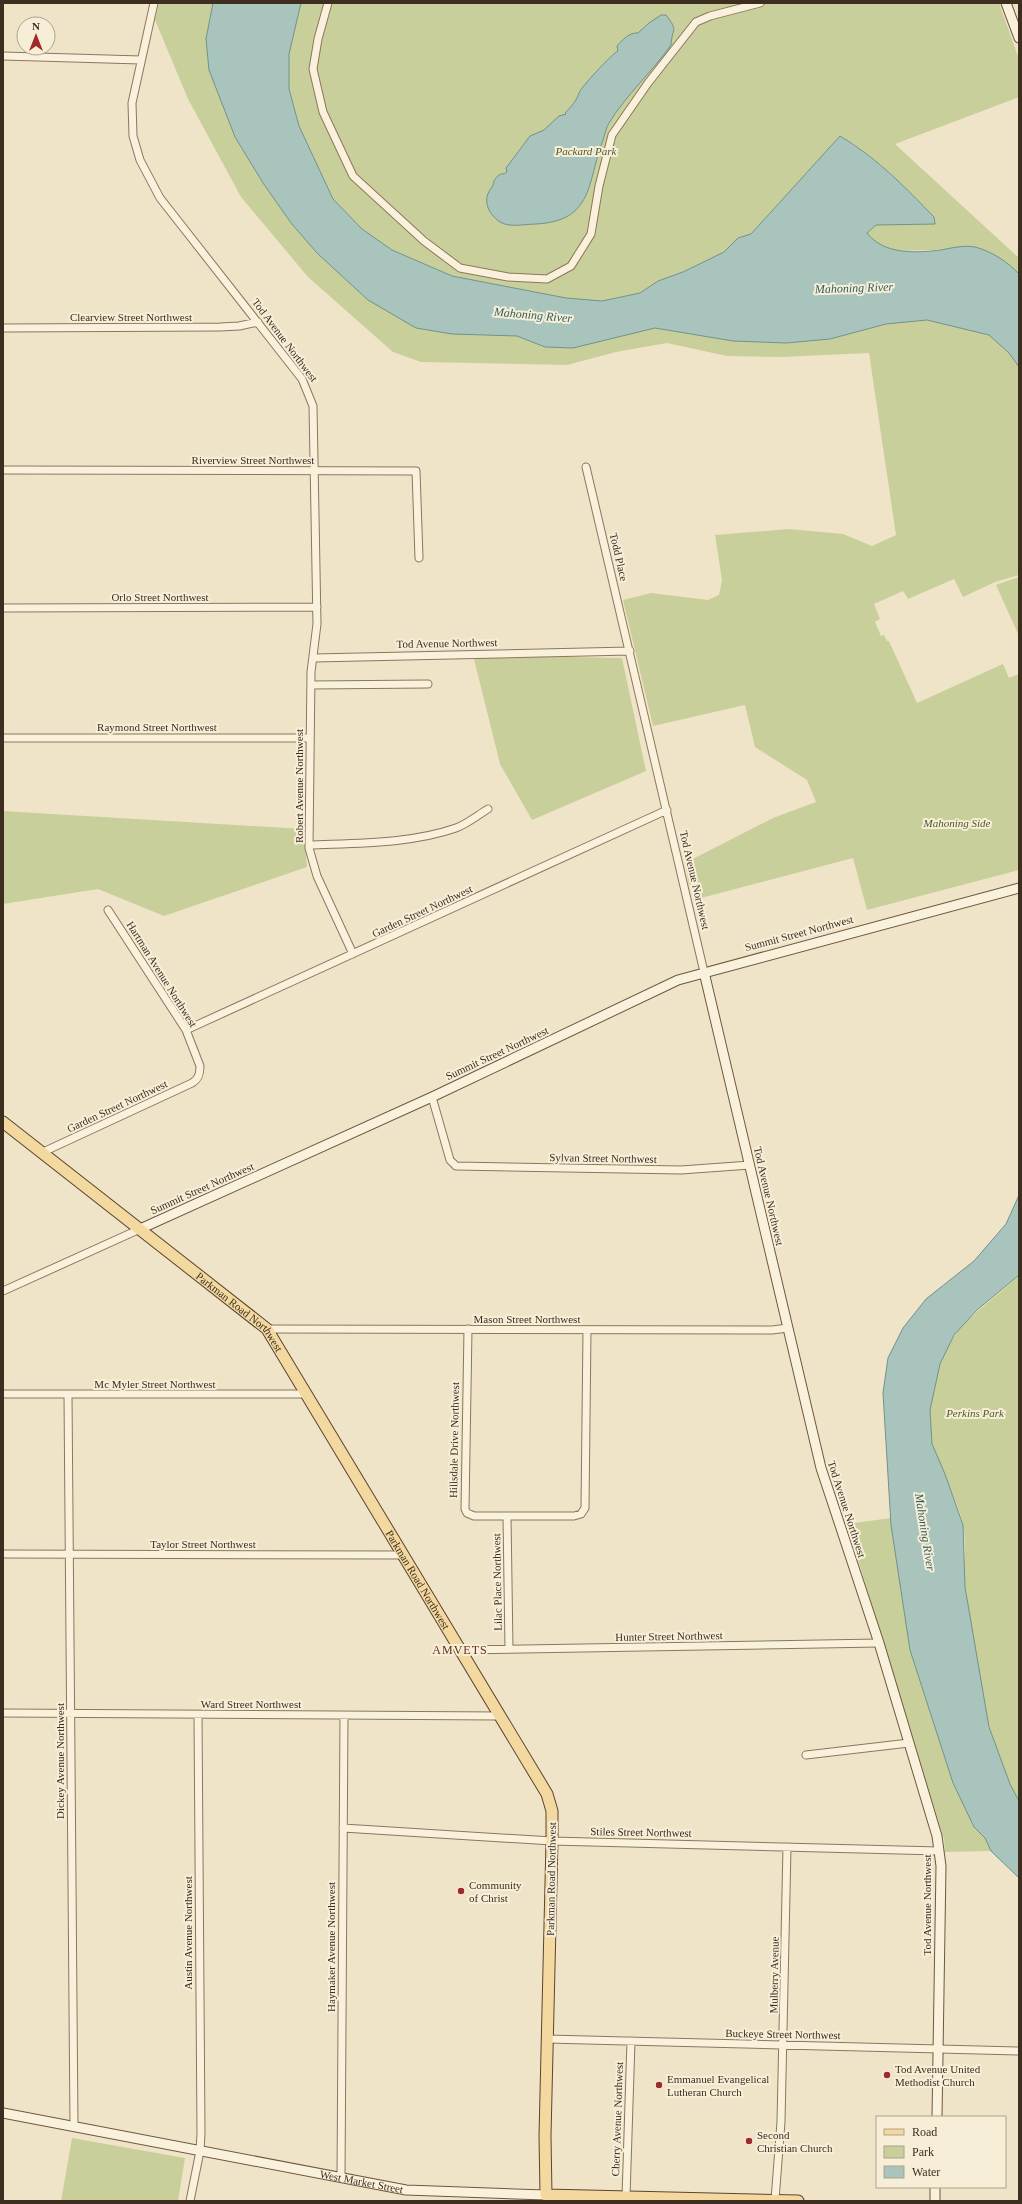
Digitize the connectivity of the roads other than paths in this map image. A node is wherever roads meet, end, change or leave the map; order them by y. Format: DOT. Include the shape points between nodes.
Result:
graph roads {
  1 [pos="154,3"];
  2 [pos="328,3"];
  3 [pos="760,3"];
  4 [pos="1006,3"];
  5 [pos="1019,38"];
  6 [pos="3,56"];
  7 [pos="140,60"];
  8 [pos="258,322"];
  9 [pos="3,328"];
  10 [pos="586,467"];
  11 [pos="3,470"];
  12 [pos="315,471"];
  13 [pos="419,558"];
  14 [pos="317,607"];
  15 [pos="3,608"];
  16 [pos="630,651"];
  17 [pos="314,658"];
  18 [pos="428,684"];
  19 [pos="311,685"];
  20 [pos="3,738"];
  21 [pos="310,738"];
  22 [pos="488,809"];
  23 [pos="667,810"];
  24 [pos="309,844"];
  25 [pos="1019,888"];
  26 [pos="108,910"];
  27 [pos="353,954"];
  28 [pos="704,972"];
  29 [pos="186,1030"];
  30 [pos="199,1075"];
  31 [pos="432,1097"];
  32 [pos="3,1122"];
  33 [pos="41,1153"];
  34 [pos="750,1165"];
  35 [pos="140,1229"];
  36 [pos="3,1291"];
  37 [pos="788,1328"];
  38 [pos="267,1329"];
  39 [pos="468,1329"];
  40 [pos="587,1330"];
  41 [pos="3,1394"];
  42 [pos="306,1394"];
  43 [pos="68,1395"];
  44 [pos="507,1516"];
  45 [pos="3,1554"];
  46 [pos="70,1555"];
  47 [pos="402,1555"];
  48 [pos="879,1643"];
  49 [pos="509,1649"];
  50 [pos="460,1650"];
  51 [pos="3,1713"];
  52 [pos="71,1714"];
  53 [pos="198,1715"];
  54 [pos="344,1716"];
  55 [pos="499,1716"];
  56 [pos="910,1743"];
  57 [pos="806,1755"];
  58 [pos="343,1828"];
  59 [pos="552,1841"];
  60 [pos="787,1847"];
  61 [pos="939,1851"];
  62 [pos="547,2039"];
  63 [pos="631,2041"];
  64 [pos="783,2045"];
  65 [pos="938,2049"];
  66 [pos="1019,2051"];
  67 [pos="3,2113"];
  68 [pos="937,2116"];
  69 [pos="74,2126"];
  70 [pos="200,2151"];
  71 [pos="341,2178"];
  72 [pos="935,2188"];
  73 [pos="626,2197"];
  74 [pos="546,2198"];
  75 [pos="775,2200"];
  76 [pos="190,2201"];
  77 [pos="798,2201"];
  78 [pos="935,2201"];
  1 -- 7 [label="street, Tod Avenue Northwest"];
  2 -- 3 [label="street" via="313,69 323,112 353,176 424,241 460,268 508,277 546,279 571,266 591,234 599,186 612,135 648,83 696,22"];
  4 -- 5 [label="main road"];
  6 -- 7 [label="street"];
  7 -- 8 [label="street, Tod Avenue Northwest" via="134,90 132,123 136,148 144,172 160,198"];
  8 -- 9 [label="street, Clearview Street Northwest" via="220,327"];
  8 -- 12 [label="street, Tod Avenue Northwest" via="302,379 311,397 315,416"];
  10 -- 16 [label="street, Todd Place"];
  11 -- 12 [label="street, Riverview Street Northwest"];
  12 -- 13 [label="street, Riverview Street Northwest" via="416,471"];
  12 -- 14 [label="street, Tod Avenue Northwest"];
  14 -- 15 [label="street, Orlo Street Northwest"];
  14 -- 17 [label="street, Tod Avenue Northwest"];
  16 -- 17 [label="street, Tod Avenue Northwest"];
  16 -- 23 [label="street, Tod Avenue Northwest"];
  17 -- 19 [label="street, Robert Avenue Northwest"];
  18 -- 19 [label="street"];
  19 -- 21 [label="street, Robert Avenue Northwest"];
  20 -- 21 [label="street, Raymond Street Northwest"];
  21 -- 24 [label="street, Robert Avenue Northwest"];
  22 -- 24 [label="street" via="456,828 409,838 371,843"];
  23 -- 27 [label="street, Garden Street Northwest"];
  23 -- 28 [label="street, Tod Avenue Northwest"];
  24 -- 27 [label="street, Robert Avenue Northwest" via="317,876"];
  25 -- 28 [label="main road, Summit Street Northwest"];
  26 -- 29 [label="street, Hartman Avenue Northwest"];
  27 -- 29 [label="street, Garden Street Northwest"];
  28 -- 31 [label="main road, Summit Street Northwest" via="668,984"];
  28 -- 34 [label="main road, Tod Avenue Northwest"];
  29 -- 30 [label="street, Hartman Avenue Northwest" via="200,1066"];
  30 -- 33 [label="street, Garden Street Northwest" via="192,1083"];
  31 -- 34 [label="street, Sylvan Street Northwest" via="450,1160 456,1166 681,1170"];
  31 -- 35 [label="main road, Summit Street Northwest"];
  32 -- 33 [label="main road, Parkman Road Northwest"];
  33 -- 35 [label="main road, Parkman Road Northwest"];
  34 -- 37 [label="main road, Tod Avenue Northwest"];
  35 -- 36 [label="street, Summit Street Northwest"];
  35 -- 38 [label="main road, Parkman Road Northwest"];
  37 -- 40 [label="street, Mason Street Northwest"];
  37 -- 48 [label="main road, Tod Avenue Northwest" via="821,1468"];
  38 -- 39 [label="street, Mason Street Northwest"];
  38 -- 42 [label="main road, Parkman Road Northwest"];
  39 -- 40 [label="street, Mason Street Northwest"];
  39 -- 44 [label="street, Hillsdale Drive Northwest" via="464,1509 474,1516"];
  40 -- 44 [label="street, Hillsdale Drive Northwest" via="584,1511 574,1516"];
  41 -- 43 [label="street, Mc Myler Street Northwest"];
  42 -- 43 [label="street, Mc Myler Street Northwest"];
  42 -- 47 [label="main road, Parkman Road Northwest"];
  43 -- 46 [label="street, Dickey Avenue Northwest"];
  44 -- 49 [label="street, Lilac Place Northwest"];
  45 -- 46 [label="street, Taylor Street Northwest"];
  46 -- 47 [label="street, Taylor Street Northwest"];
  46 -- 52 [label="street, Dickey Avenue Northwest"];
  47 -- 50 [label="main road, Parkman Road Northwest"];
  48 -- 49 [label="street, Hunter Street Northwest"];
  48 -- 56 [label="main road, Tod Avenue Northwest"];
  49 -- 50 [label="street, Hunter Street Northwest"];
  50 -- 55 [label="main road, Parkman Road Northwest"];
  51 -- 52 [label="street, Ward Street Northwest"];
  52 -- 53 [label="street, Ward Street Northwest"];
  52 -- 69 [label="street, Dickey Avenue Northwest"];
  53 -- 54 [label="street, Ward Street Northwest"];
  53 -- 70 [label="street, Austin Avenue Northwest"];
  54 -- 55 [label="street, Ward Street Northwest"];
  54 -- 58 [label="street, Haymaker Avenue Northwest"];
  55 -- 59 [label="main road, Parkman Road Northwest" via="547,1794 552,1811"];
  56 -- 57 [label="street"];
  56 -- 61 [label="main road, Tod Avenue Northwest"];
  58 -- 59 [label="street, Stiles Street Northwest"];
  58 -- 71 [label="street, Haymaker Avenue Northwest"];
  59 -- 60 [label="street, Stiles Street Northwest"];
  59 -- 62 [label="main road, Parkman Road Northwest"];
  60 -- 61 [label="street, Stiles Street Northwest"];
  60 -- 64 [label="street, Mulberry Avenue"];
  61 -- 65 [label="main road, Tod Avenue Northwest" via="941,1866"];
  62 -- 63 [label="street, Buckeye Street Northwest"];
  62 -- 74 [label="main road, Parkman Road Northwest"];
  63 -- 64 [label="street, Buckeye Street Northwest"];
  63 -- 73 [label="street, Cherry Avenue Northwest"];
  64 -- 65 [label="street, Buckeye Street Northwest"];
  64 -- 75 [label="street, Mulberry Avenue"];
  65 -- 66 [label="street, Buckeye Street Northwest"];
  65 -- 68 [label="main road, Tod Avenue Northwest"];
  67 -- 69 [label="main road, West Market Street"];
  69 -- 70 [label="main road, West Market Street"];
  70 -- 71 [label="main road, West Market Street"];
  70 -- 76 [label="street, Austin Avenue Northwest"];
  71 -- 74 [label="main road, West Market Street" via="425,2192"];
  72 -- 78 [label="main road"];
  73 -- 74 [label="main road, West Market Street"];
  73 -- 75 [label="main road, West Market Street"];
  75 -- 77 [label="main road, West Market Street"];
}
